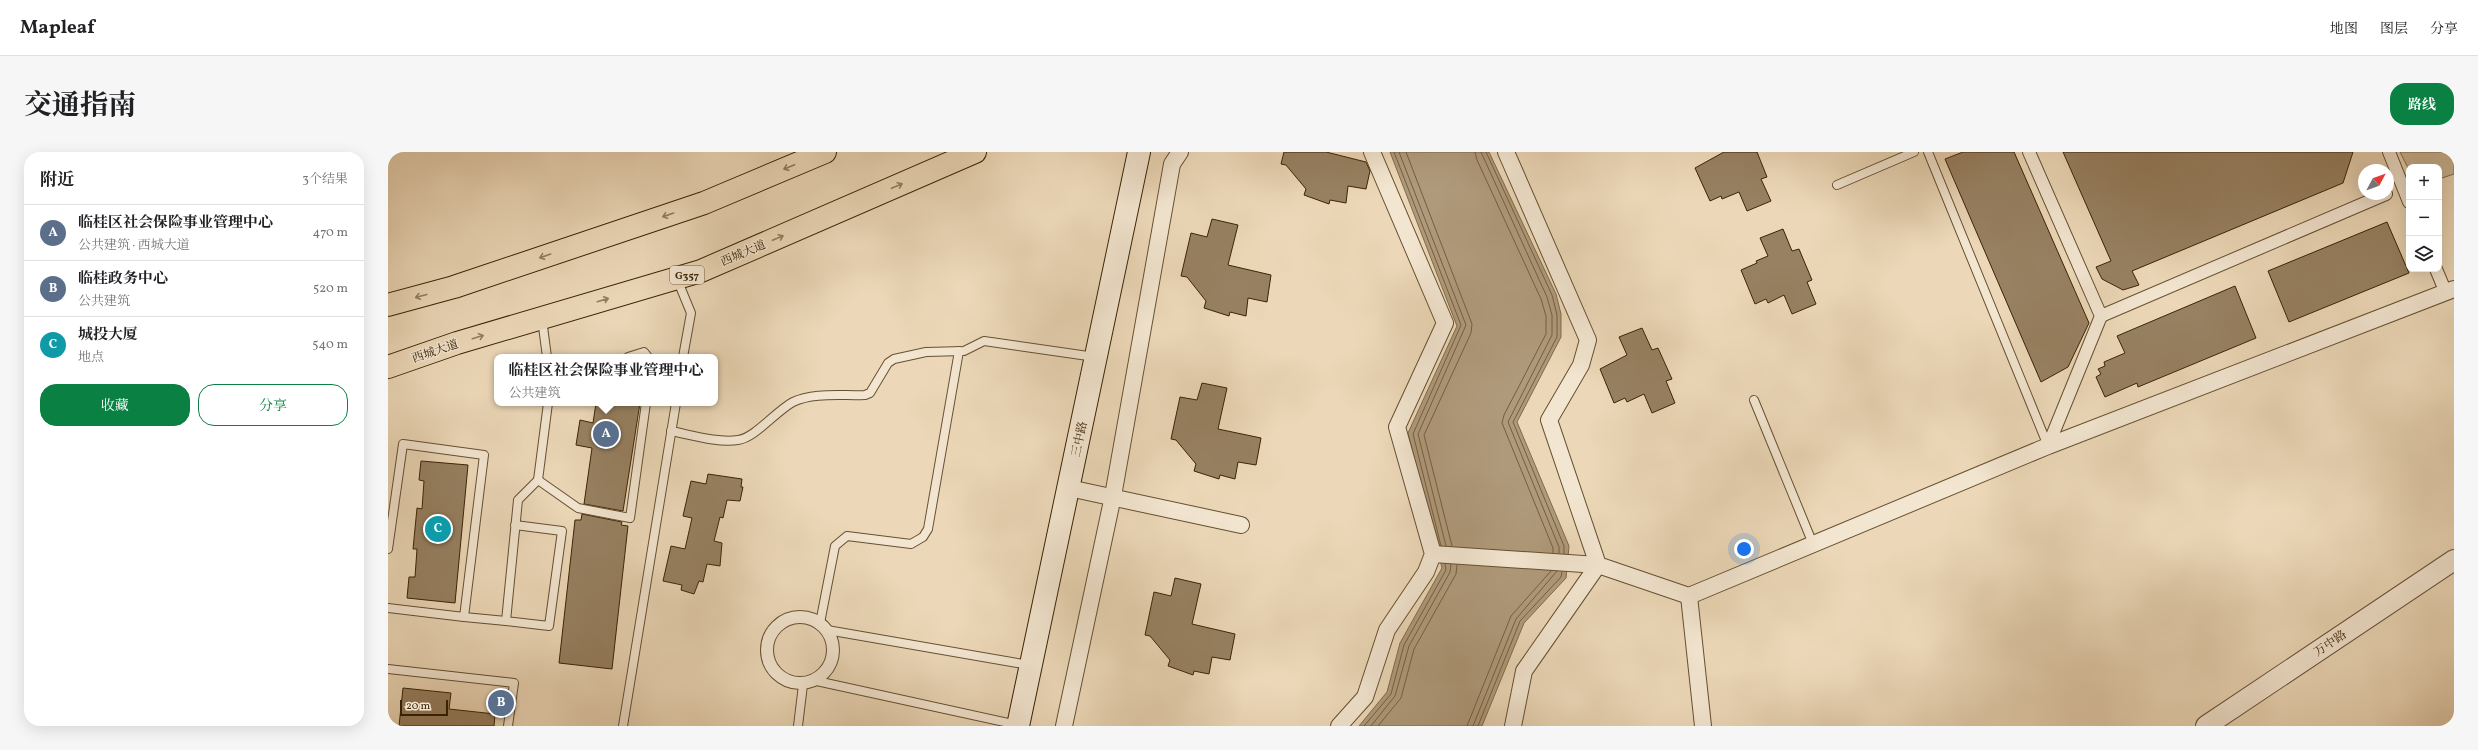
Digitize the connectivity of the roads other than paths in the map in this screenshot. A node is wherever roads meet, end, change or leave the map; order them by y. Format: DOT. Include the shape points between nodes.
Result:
graph roads {
  1 [pos="825,152"];
  2 [pos="975,152"];
  3 [pos="1139,152"];
  4 [pos="1180,152"];
  5 [pos="1372,152"];
  6 [pos="1506,152"];
  7 [pos="1914,152"];
  8 [pos="1928,152"];
  9 [pos="2029,152"];
  10 [pos="2389,152"];
  11 [pos="1837,185"];
  12 [pos="2403,187"];
  13 [pos="2394,191"];
  14 [pos="2373,200"];
  15 [pos="2408,200"];
  16 [pos="2438,272"];
  17 [pos="677,278"];
  18 [pos="2450,291"];
  19 [pos="388,305"];
  20 [pos="2101,316"];
  21 [pos="542,318"];
  22 [pos="959,352"];
  23 [pos="547,354"];
  24 [pos="684,354"];
  25 [pos="1096,357"];
  26 [pos="388,367"];
  27 [pos="1754,400"];
  28 [pos="548,406"];
  29 [pos="646,406"];
  30 [pos="675,406"];
  31 [pos="671,431"];
  32 [pos="2048,446"];
  33 [pos="538,480"];
  34 [pos="1069,488"];
  35 [pos="1113,496"];
  36 [pos="1241,525"];
  37 [pos="515,526"];
  38 [pos="1813,544"];
  39 [pos="388,549"];
  40 [pos="1433,554"];
  41 [pos="2454,560"];
  42 [pos="1598,565"];
  43 [pos="1689,596"];
  44 [pos="388,608"];
  45 [pos="464,617"];
  46 [pos="506,621"];
  47 [pos="823,627"];
  48 [pos="1030,665"];
  49 [pos="388,669"];
  50 [pos="808,683"];
  51 [pos="508,726"];
  52 [pos="623,726"];
  53 [pos="798,726"];
  54 [pos="1018,726"];
  55 [pos="1064,726"];
  56 [pos="1339,726"];
  57 [pos="1514,726"];
  58 [pos="1703,726"];
  59 [pos="2206,726"];
  1 -- 19 [label="highway, one-way" via="704,203 454,287"];
  17 -- 2 [label="highway, 西城大道 / G357, one-way" via="701,271"];
  3 -- 25 [label="main road, 三中路"];
  4 -- 35 [label="street" via="1172,164"];
  5 -- 40 [label="street" via="1445,323 1397,428"];
  6 -- 42 [label="street" via="1588,340 1581,365 1549,420"];
  7 -- 11 [label="lane"];
  8 -- 32 [label="lane"];
  9 -- 20 [label="street"];
  10 -- 12 [label="street"];
  12 -- 13 [label="street"];
  12 -- 15 [label="street"];
  14 -- 20 [label="street"];
  16 -- 18 [label="street"];
  21 -- 17 [label="highway, 西城大道 / G357, one-way"];
  17 -- 24 [label="lane" via="691,313"];
  18 -- 32 [label="street"];
  20 -- 32 [label="street"];
  21 -- 23 [label="lane"];
  26 -- 21 [label="highway, 西城大道 / G357, one-way"];
  22 -- 25 [label="lane" via="992,340"];
  22 -- 31 [label="lane" via="926,352 894,359 888,363 870,393 807,397 777,412 749,436 738,440"];
  22 -- 47 [label="lane" via="928,529 923,537 911,544 846,536 838,541 835,546"];
  25 -- 34 [label="main road, 三中路"];
  27 -- 38 [label="lane"];
  28 -- 33 [label="lane"];
  29 -- 33 [label="lane" via="630,518 578,508"];
  30 -- 31 [label="lane"];
  31 -- 52 [label="lane"];
  32 -- 38 [label="street"];
  33 -- 37 [label="lane" via="518,500"];
  34 -- 35 [label="street"];
  34 -- 48 [label="main road, 三中路"];
  35 -- 36 [label="street"];
  35 -- 55 [label="street"];
  37 -- 46 [label="lane"];
  37 -- 46 [label="lane" via="562,531 549,626"];
  38 -- 43 [label="street"];
  39 -- 45 [label="lane" via="403,444 484,455"];
  40 -- 42 [label="street"];
  40 -- 56 [label="street" via="1426,572 1387,630 1365,697"];
  41 -- 59 [label="street, 万中路"];
  42 -- 43 [label="street"];
  42 -- 57 [label="street" via="1524,671"];
  43 -- 58 [label="street"];
  44 -- 45 [label="lane"];
  45 -- 46 [label="lane"];
  47 -- 48 [label="lane"];
  47 -- 50 [label="street" via="833,651 831,661 826,671"];
  47 -- 50 [label="street" via="799,616 789,618 772,631 768,642 767,653 776,673 785,680"];
  48 -- 54 [label="main road, 三中路"];
  49 -- 51 [label="lane" via="514,683"];
  50 -- 53 [label="lane"];
  50 -- 54 [label="lane"];
}
